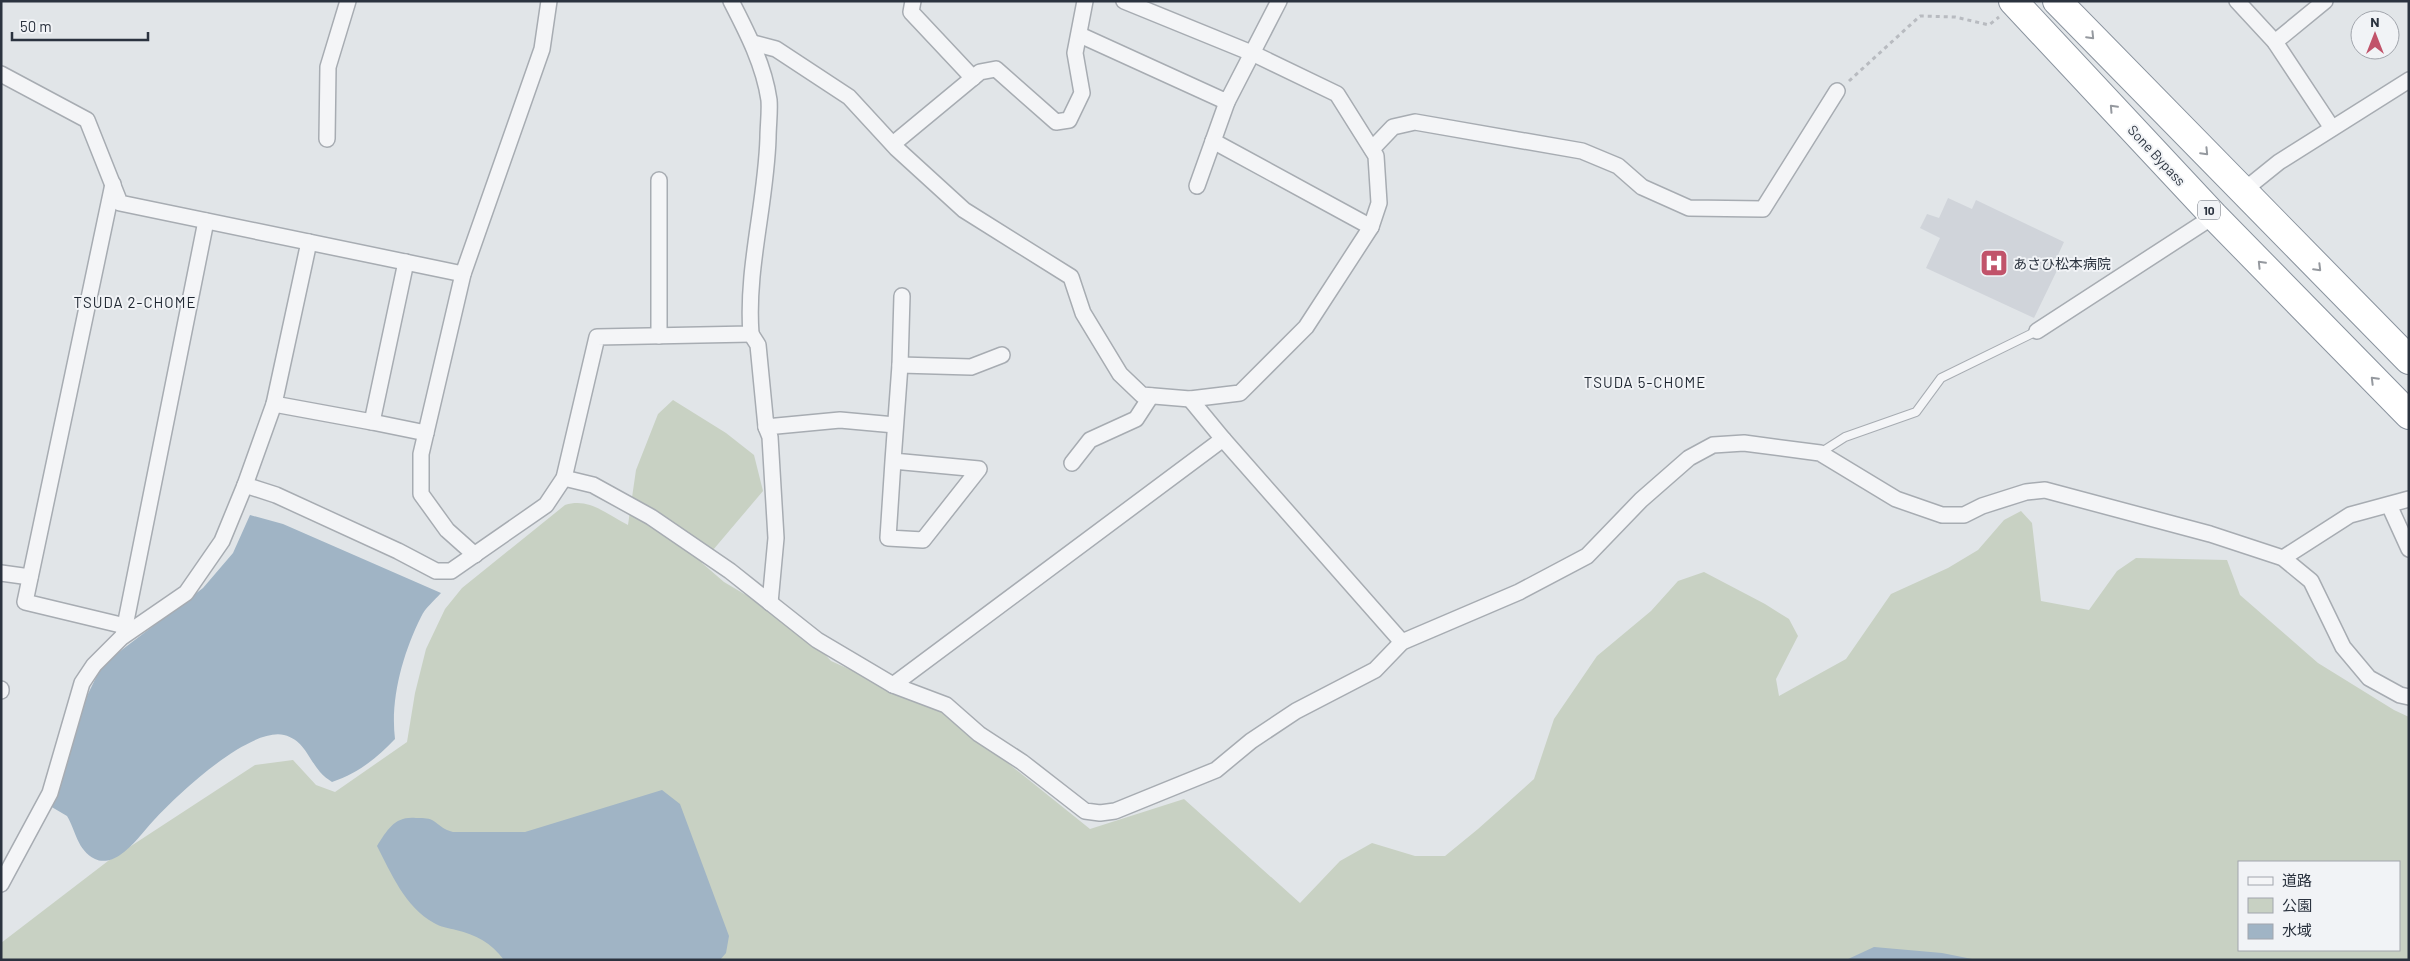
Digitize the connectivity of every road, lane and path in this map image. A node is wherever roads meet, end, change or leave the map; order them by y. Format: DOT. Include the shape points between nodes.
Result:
graph roads {
  1 [pos="348,1"];
  2 [pos="548,1"];
  3 [pos="731,1"];
  4 [pos="913,1"];
  5 [pos="1085,1"];
  6 [pos="1124,1"];
  7 [pos="1279,1"];
  8 [pos="2057,1"];
  9 [pos="2237,1"];
  10 [pos="2325,1"];
  11 [pos="2014,3"];
  12 [pos="1080,35"];
  13 [pos="2275,42"];
  14 [pos="753,43"];
  15 [pos="1254,54"];
  16 [pos="1,74"];
  17 [pos="973,78"];
  18 [pos="2409,80"];
  19 [pos="1837,91"];
  20 [pos="1227,102"];
  21 [pos="2332,128"];
  22 [pos="327,139"];
  23 [pos="1213,141"];
  24 [pos="893,144"];
  25 [pos="1372,150"];
  26 [pos="659,180"];
  27 [pos="113,184"];
  28 [pos="1197,186"];
  29 [pos="2243,191"];
  30 [pos="2214,216"];
  31 [pos="206,221"];
  32 [pos="1371,227"];
  33 [pos="309,242"];
  34 [pos="406,262"];
  35 [pos="464,274"];
  36 [pos="902,296"];
  37 [pos="2037,331"];
  38 [pos="751,334"];
  39 [pos="659,336"];
  40 [pos="1002,355"];
  41 [pos="2409,360"];
  42 [pos="900,365"];
  43 [pos="1151,396"];
  44 [pos="1190,399"];
  45 [pos="274,404"];
  46 [pos="2409,415"];
  47 [pos="372,422"];
  48 [pos="896,425"];
  49 [pos="766,427"];
  50 [pos="426,433"];
  51 [pos="1223,439"];
  52 [pos="1820,454"];
  53 [pos="893,461"];
  54 [pos="1072,463"];
  55 [pos="564,478"];
  56 [pos="245,486"];
  57 [pos="2409,499"];
  58 [pos="2389,504"];
  59 [pos="2409,549"];
  60 [pos="475,555"];
  61 [pos="2284,558"];
  62 [pos="1,573"];
  63 [pos="30,577"];
  64 [pos="770,603"];
  65 [pos="123,632"];
  66 [pos="1402,642"];
  67 [pos="893,685"];
  68 [pos="2409,697"];
  69 [pos="2,881"];
  1 -- 22 [label="street" via="328,67"];
  2 -- 35 [label="street" via="542,49"];
  3 -- 14 [label="street"];
  4 -- 17 [label="street" via="911,12"];
  5 -- 12 [label="street"];
  6 -- 15 [label="street"];
  7 -- 15 [label="street"];
  8 -- 29 [label="highway, one-way"];
  9 -- 13 [label="street"];
  10 -- 13 [label="street"];
  11 -- 19 [label="path" via="1989,25 1955,17 1920,16"];
  30 -- 11 [label="highway, Sone Bypass / 10, one-way"];
  12 -- 17 [label="street" via="1075,53 1082,93 1070,120 1056,122 996,69 980,72"];
  12 -- 20 [label="street"];
  13 -- 21 [label="street"];
  14 -- 24 [label="street" via="776,49 849,98"];
  14 -- 38 [label="street" via="769,100 767,165 749,311"];
  15 -- 20 [label="street"];
  15 -- 25 [label="street" via="1336,94"];
  16 -- 27 [label="street" via="88,120"];
  17 -- 24 [label="street"];
  18 -- 21 [label="street"];
  19 -- 25 [label="street" via="1763,209 1689,208 1642,187 1618,166 1582,151 1415,122 1393,127"];
  20 -- 23 [label="street"];
  21 -- 29 [label="street" via="2279,162"];
  23 -- 28 [label="street"];
  23 -- 32 [label="street"];
  24 -- 43 [label="street" via="964,210 1071,277 1083,313 1120,374 1142,395"];
  25 -- 32 [label="street" via="1376,156 1379,203"];
  26 -- 39 [label="street"];
  27 -- 31 [label="street" via="120,203"];
  27 -- 63 [label="street"];
  29 -- 41 [label="highway, one-way"];
  30 -- 37 [label="street"];
  46 -- 30 [label="highway, Sone Bypass / 10, one-way"];
  31 -- 33 [label="street"];
  31 -- 65 [label="street"];
  32 -- 44 [label="street" via="1306,326 1240,393"];
  33 -- 34 [label="street"];
  33 -- 45 [label="street"];
  34 -- 35 [label="street"];
  34 -- 47 [label="street"];
  35 -- 50 [label="street"];
  36 -- 42 [label="street"];
  37 -- 52 [label="lane" via="1942,378 1916,412 1845,437"];
  38 -- 39 [label="street"];
  38 -- 49 [label="street" via="758,345"];
  39 -- 55 [label="street" via="597,337"];
  40 -- 42 [label="street" via="971,367"];
  42 -- 48 [label="street"];
  43 -- 44 [label="street"];
  43 -- 54 [label="street" via="1136,419 1090,440"];
  44 -- 51 [label="street"];
  45 -- 47 [label="street"];
  45 -- 56 [label="street"];
  47 -- 50 [label="street"];
  48 -- 49 [label="street" via="840,420"];
  48 -- 53 [label="street"];
  49 -- 64 [label="street" via="770,437 776,538"];
  50 -- 60 [label="street" via="421,454 421,494 447,530"];
  51 -- 66 [label="street"];
  51 -- 67 [label="street"];
  52 -- 61 [label="street" via="1896,499 1942,515 1964,515 2026,492 2045,490 2210,534"];
  52 -- 66 [label="street" via="1744,443 1713,445 1689,458 1641,500 1587,556 1519,592"];
  53 -- 53 [label="street" via="970,468 979,469 923,540 888,538"];
  55 -- 60 [label="street" via="546,504"];
  55 -- 64 [label="street" via="593,485 651,517 730,571"];
  56 -- 60 [label="street" via="276,494 436,571 451,571"];
  56 -- 65 [label="street" via="222,541 186,593"];
  57 -- 58 [label="street"];
  58 -- 59 [label="street"];
  58 -- 61 [label="street" via="2350,515"];
  61 -- 68 [label="street" via="2311,581 2343,647 2369,678 2400,696"];
  62 -- 63 [label="street"];
  63 -- 65 [label="street" via="25,602"];
  64 -- 67 [label="street" via="817,640"];
  65 -- 69 [label="street" via="82,683 50,793"];
  66 -- 67 [label="street" via="1375,670 1296,711 1251,741 1216,770 1115,811 1100,813 1085,811 1022,762 979,734 946,704"];
}
